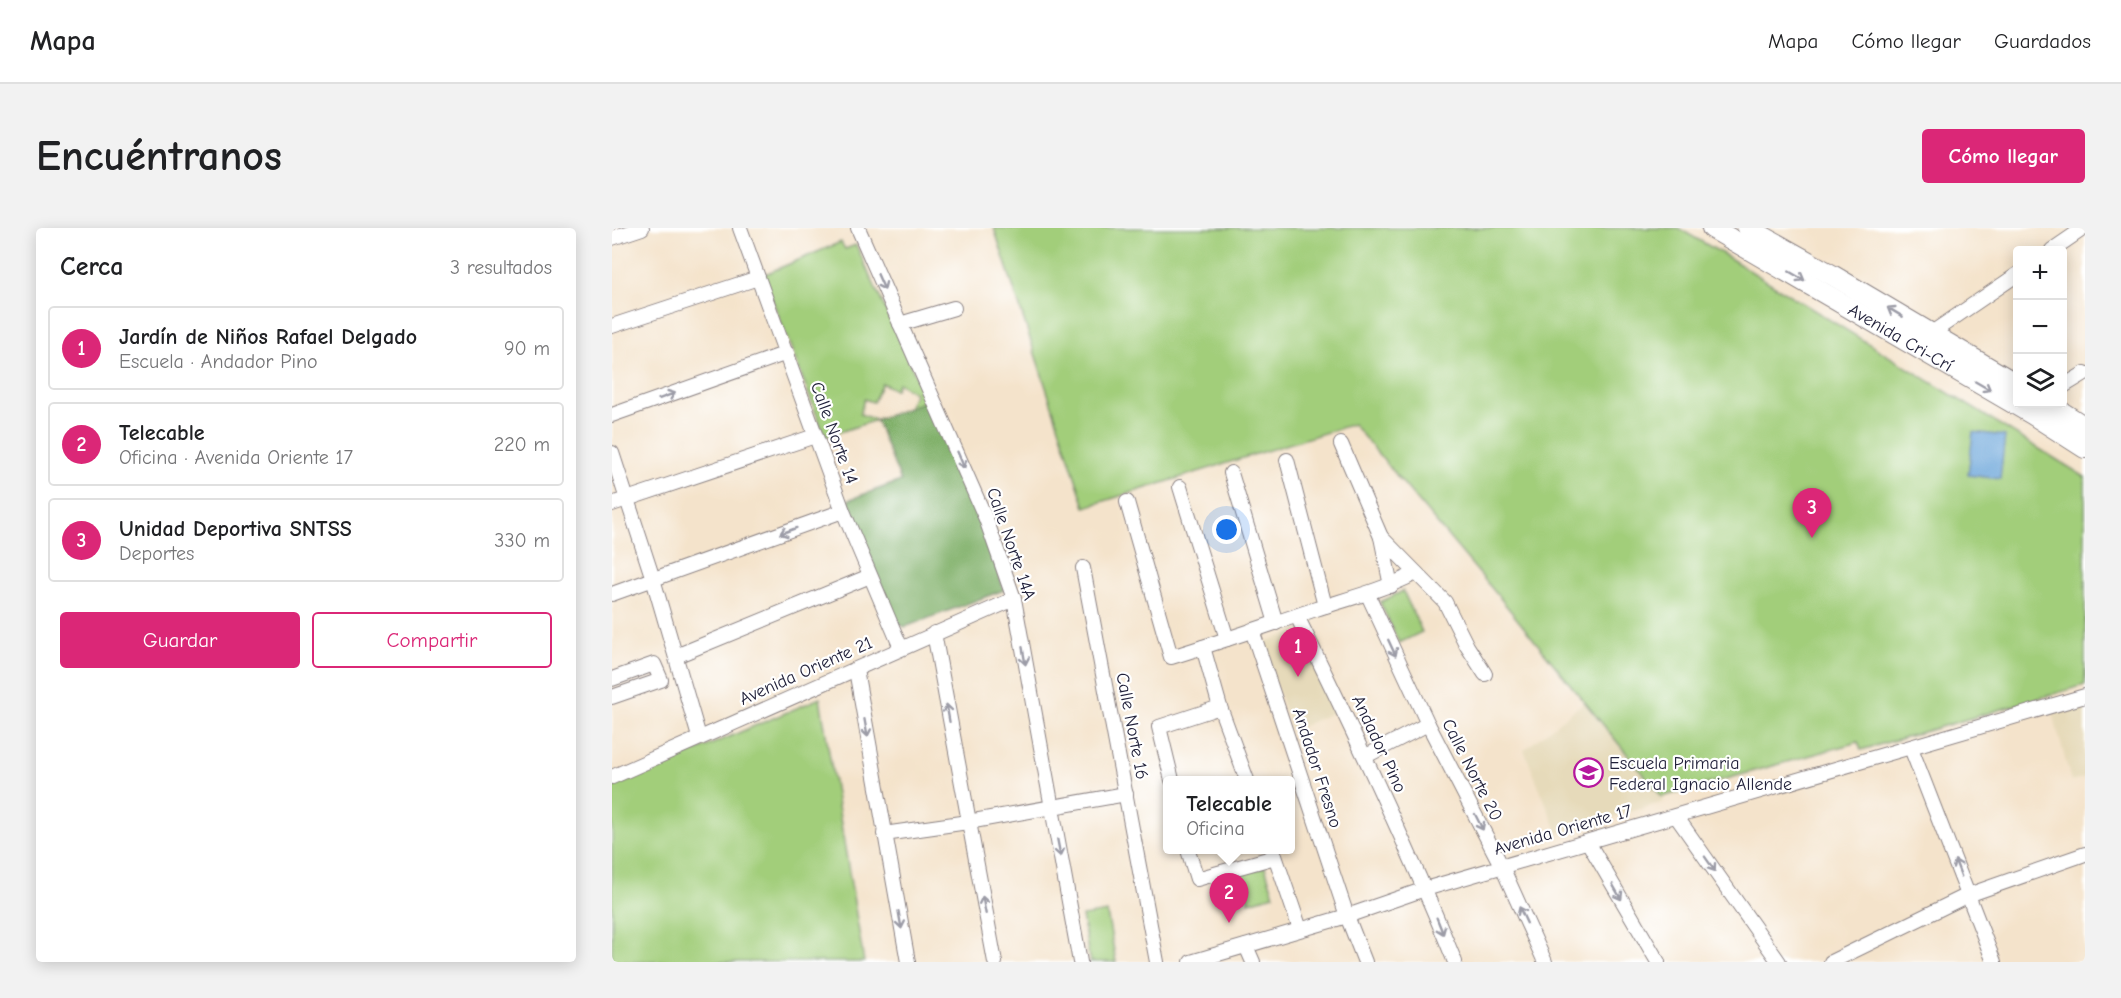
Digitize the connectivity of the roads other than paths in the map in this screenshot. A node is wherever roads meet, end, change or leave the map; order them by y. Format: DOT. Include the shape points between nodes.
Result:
graph roads {
  1 [pos="642,228"];
  2 [pos="740,228"];
  3 [pos="858,228"];
  4 [pos="1748,228"];
  5 [pos="2084,228"];
  6 [pos="1720,232"];
  7 [pos="612,238"];
  8 [pos="1773,242"];
  9 [pos="2058,246"];
  10 [pos="2013,277"];
  11 [pos="758,278"];
  12 [pos="954,308"];
  13 [pos="900,324"];
  14 [pos="612,326"];
  15 [pos="1930,334"];
  16 [pos="787,353"];
  17 [pos="2085,372"];
  18 [pos="2013,382"];
  19 [pos="2067,384"];
  20 [pos="2055,408"];
  21 [pos="2036,409"];
  22 [pos="612,415"];
  23 [pos="2085,427"];
  24 [pos="815,436"];
  25 [pos="1341,444"];
  26 [pos="2085,448"];
  27 [pos="612,453"];
  28 [pos="1287,460"];
  29 [pos="1231,473"];
  30 [pos="1180,487"];
  31 [pos="627,498"];
  32 [pos="1126,502"];
  33 [pos="612,504"];
  34 [pos="843,511"];
  35 [pos="1381,537"];
  36 [pos="1083,568"];
  37 [pos="1416,573"];
  38 [pos="870,576"];
  39 [pos="653,579"];
  40 [pos="1391,586"];
  41 [pos="612,594"];
  42 [pos="1368,595"];
  43 [pos="1014,599"];
  44 [pos="1325,606"];
  45 [pos="1297,616"];
  46 [pos="1276,623"];
  47 [pos="1252,630"];
  48 [pos="934,633"];
  49 [pos="1227,639"];
  50 [pos="1203,647"];
  51 [pos="901,648"];
  52 [pos="676,656"];
  53 [pos="856,670"];
  54 [pos="1485,674"];
  55 [pos="612,679"];
  56 [pos="2085,696"];
  57 [pos="612,697"];
  58 [pos="1220,707"];
  59 [pos="1428,724"];
  60 [pos="699,736"];
  61 [pos="1911,748"];
  62 [pos="1366,756"];
  63 [pos="1171,776"];
  64 [pos="1246,776"];
  65 [pos="612,777"];
  66 [pos="1126,794"];
  67 [pos="1051,807"];
  68 [pos="1676,816"];
  69 [pos="968,822"];
  70 [pos="884,834"];
  71 [pos="1588,842"];
  72 [pos="1190,854"];
  73 [pos="1271,854"];
  74 [pos="1274,854"];
  75 [pos="2085,854"];
  76 [pos="1502,867"];
  77 [pos="1425,889"];
  78 [pos="1968,896"];
  79 [pos="1347,916"];
  80 [pos="1300,929"];
  81 [pos="1246,946"];
  82 [pos="908,962"];
  83 [pos="995,962"];
  84 [pos="1080,962"];
  85 [pos="1157,962"];
  86 [pos="1191,962"];
  87 [pos="1252,962"];
  88 [pos="1365,962"];
  89 [pos="1455,962"];
  90 [pos="1545,962"];
  91 [pos="1658,962"];
  92 [pos="1779,962"];
  93 [pos="1831,962"];
  94 [pos="1994,962"];
  1 -- 7 [label="street"];
  2 -- 11 [label="street, Calle Norte 14"];
  3 -- 13 [label="street, Calle Norte 14A, one-way"];
  4 -- 8 [label="main road, Avenida Cri-Crí"];
  5 -- 9 [label="street"];
  6 -- 8 [label="main road" via="1736,233 1769,251"];
  6 -- 21 [label="main road, Avenida Cri-Crí, one-way"];
  15 -- 8 [label="main road, Avenida Cri-Crí, one-way"];
  10 -- 15 [label="street"];
  11 -- 14 [label="street"];
  11 -- 16 [label="street, Calle Norte 14"];
  12 -- 13 [label="street"];
  13 -- 43 [label="street, Calle Norte 14A, one-way" via="986,519"];
  15 -- 18 [label="main road, Avenida Cri-Crí"];
  22 -- 16 [label="street, one-way"];
  16 -- 24 [label="street, Calle Norte 14"];
  17 -- 19 [label="street"];
  20 -- 23 [label="main road"];
  21 -- 26 [label="main road, Avenida Cri-Crí"];
  24 -- 31 [label="street"];
  24 -- 34 [label="street, Calle Norte 14"];
  25 -- 35 [label="street"];
  27 -- 31 [label="street"];
  28 -- 44 [label="street"];
  29 -- 46 [label="street"];
  30 -- 49 [label="street"];
  31 -- 33 [label="street"];
  31 -- 39 [label="street"];
  32 -- 50 [label="street" via="1171,657"];
  34 -- 38 [label="street, Calle Norte 14"];
  34 -- 39 [label="street, one-way"];
  35 -- 37 [label="street"];
  35 -- 40 [label="street"];
  36 -- 66 [label="street, Calle Norte 16"];
  37 -- 40 [label="street"];
  37 -- 54 [label="street" via="1445,602"];
  38 -- 51 [label="street, Calle Norte 14"];
  38 -- 52 [label="street"];
  39 -- 41 [label="street"];
  39 -- 52 [label="street"];
  40 -- 42 [label="street"];
  42 -- 44 [label="street"];
  42 -- 59 [label="street, Calle Norte 20, one-way"];
  43 -- 48 [label="street, Avenida Oriente 21"];
  43 -- 67 [label="street, Calle Norte 14A, one-way"];
  44 -- 45 [label="street"];
  45 -- 46 [label="street"];
  45 -- 62 [label="street, Andador Pino"];
  46 -- 47 [label="street"];
  47 -- 49 [label="street"];
  47 -- 79 [label="street, Andador Fresno"];
  48 -- 51 [label="street, Avenida Oriente 21"];
  69 -- 48 [label="street, one-way"];
  49 -- 50 [label="street"];
  50 -- 58 [label="street"];
  51 -- 53 [label="street, Avenida Oriente 21"];
  52 -- 60 [label="street"];
  53 -- 60 [label="street, Avenida Oriente 21"];
  53 -- 70 [label="street, one-way"];
  55 -- 57 [label="street" via="654,664 661,680"];
  56 -- 61 [label="street, Avenida Oriente 17"];
  58 -- 63 [label="street" via="1160,727"];
  58 -- 64 [label="street"];
  59 -- 62 [label="street"];
  59 -- 76 [label="street, Calle Norte 20, one-way"];
  60 -- 65 [label="street, Avenida Oriente 21"];
  61 -- 68 [label="street, Avenida Oriente 17"];
  78 -- 61 [label="street, one-way"];
  62 -- 77 [label="street, Andador Pino"];
  66 -- 67 [label="street"];
  66 -- 85 [label="street, Calle Norte 16"];
  67 -- 69 [label="street"];
  67 -- 84 [label="street, Calle Norte 14A, one-way"];
  68 -- 71 [label="street, Avenida Oriente 17"];
  68 -- 92 [label="street, one-way"];
  69 -- 70 [label="street"];
  83 -- 69 [label="street, one-way"];
  70 -- 82 [label="street, one-way"];
  71 -- 76 [label="street, Avenida Oriente 17"];
  71 -- 91 [label="street, one-way"];
  72 -- 73 [label="street" via="1197,879"];
  74 -- 80 [label="street"];
  75 -- 78 [label="street"];
  76 -- 77 [label="street, Avenida Oriente 17"];
  90 -- 76 [label="street, Calle Norte 20, one-way"];
  77 -- 79 [label="street, Avenida Oriente 17"];
  77 -- 89 [label="street, Andador Pino, one-way"];
  78 -- 93 [label="street"];
  78 -- 94 [label="street"];
  79 -- 80 [label="street, Avenida Oriente 17"];
  79 -- 88 [label="street, Andador Fresno"];
  80 -- 81 [label="street, Avenida Oriente 17"];
  81 -- 86 [label="street, Avenida Oriente 17"];
  81 -- 87 [label="street"];
}
